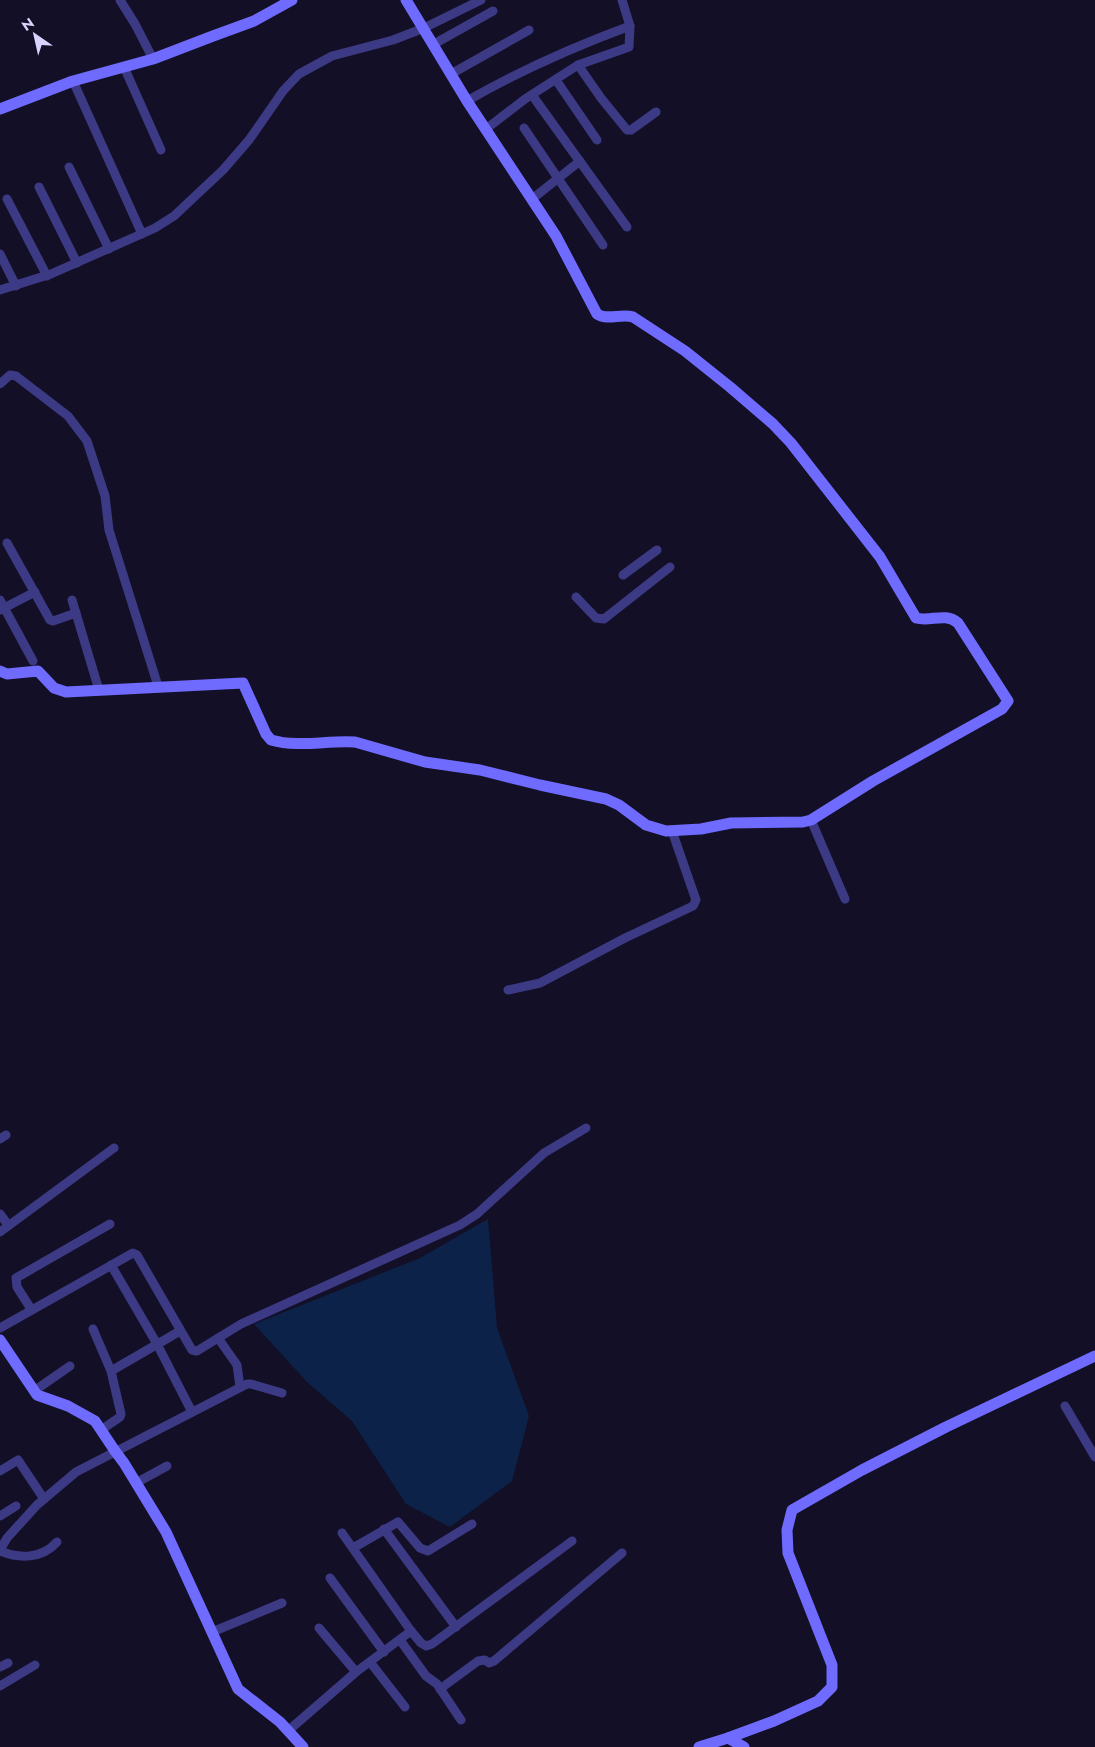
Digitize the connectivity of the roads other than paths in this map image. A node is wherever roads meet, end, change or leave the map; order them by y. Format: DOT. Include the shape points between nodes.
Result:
graph roads {
  1 [pos="120,0"];
  2 [pos="292,0"];
  3 [pos="406,0"];
  4 [pos="481,0"];
  5 [pos="622,0"];
  6 [pos="494,11"];
  7 [pos="630,26"];
  8 [pos="424,28"];
  9 [pos="529,30"];
  10 [pos="434,44"];
  11 [pos="153,59"];
  12 [pos="578,64"];
  13 [pos="124,67"];
  14 [pos="451,74"];
  15 [pos="556,80"];
  16 [pos="73,81"];
  17 [pos="532,95"];
  18 [pos="466,101"];
  19 [pos="0,109"];
  20 [pos="656,112"];
  21 [pos="524,128"];
  22 [pos="486,129"];
  23 [pos="597,140"];
  24 [pos="161,150"];
  25 [pos="580,161"];
  26 [pos="69,167"];
  27 [pos="558,178"];
  28 [pos="39,187"];
  29 [pos="7,199"];
  30 [pos="532,199"];
  31 [pos="626,226"];
  32 [pos="142,234"];
  33 [pos="604,245"];
  34 [pos="109,249"];
  35 [pos="0,254"];
  36 [pos="77,263"];
  37 [pos="47,276"];
  38 [pos="16,286"];
  39 [pos="0,290"];
  40 [pos="0,384"];
  41 [pos="7,543"];
  42 [pos="657,550"];
  43 [pos="670,566"];
  44 [pos="623,575"];
  45 [pos="35,592"];
  46 [pos="576,597"];
  47 [pos="72,600"];
  48 [pos="1,606"];
  49 [pos="76,613"];
  50 [pos="33,661"];
  51 [pos="0,671"];
  52 [pos="158,686"];
  53 [pos="99,690"];
  54 [pos="811,820"];
  55 [pos="672,831"];
  56 [pos="845,899"];
  57 [pos="508,990"];
  58 [pos="586,1128"];
  59 [pos="114,1148"];
  60 [pos="0,1214"];
  61 [pos="110,1224"];
  62 [pos="8,1225"];
  63 [pos="0,1232"];
  64 [pos="111,1265"];
  65 [pos="31,1309"];
  66 [pos="0,1328"];
  67 [pos="94,1330"];
  68 [pos="180,1331"];
  69 [pos="218,1338"];
  70 [pos="0,1340"];
  71 [pos="157,1344"];
  72 [pos="1095,1356"];
  73 [pos="70,1366"];
  74 [pos="111,1371"];
  75 [pos="240,1387"];
  76 [pos="34,1391"];
  77 [pos="282,1393"];
  78 [pos="1064,1406"];
  79 [pos="192,1412"];
  80 [pos="101,1430"];
  81 [pos="114,1451"];
  82 [pos="1095,1458"];
  83 [pos="167,1466"];
  84 [pos="0,1472"];
  85 [pos="136,1483"];
  86 [pos="44,1499"];
  87 [pos="16,1506"];
  88 [pos="0,1516"];
  89 [pos="472,1524"];
  90 [pos="384,1529"];
  91 [pos="342,1533"];
  92 [pos="572,1541"];
  93 [pos="56,1542"];
  94 [pos="353,1548"];
  95 [pos="0,1550"];
  96 [pos="622,1553"];
  97 [pos="330,1578"];
  98 [pos="282,1603"];
  99 [pos="456,1627"];
  100 [pos="319,1628"];
  101 [pos="411,1631"];
  102 [pos="212,1632"];
  103 [pos="400,1640"];
  104 [pos="384,1652"];
  105 [pos="370,1662"];
  106 [pos="36,1665"];
  107 [pos="356,1672"];
  108 [pos="0,1686"];
  109 [pos="440,1689"];
  110 [pos="405,1707"];
  111 [pos="461,1720"];
  112 [pos="289,1730"];
  113 [pos="728,1738"];
  114 [pos="303,1747"];
  115 [pos="699,1747"];
  116 [pos="744,1747"];
  1 -- 11 [label="street"];
  2 -- 11 [label="street" via="254,21"];
  3 -- 8 [label="street"];
  4 -- 8 [label="street"];
  5 -- 7 [label="street"];
  6 -- 10 [label="street"];
  7 -- 12 [label="street" via="630,47"];
  7 -- 18 [label="street" via="509,77"];
  8 -- 10 [label="street"];
  8 -- 32 [label="street" via="332,56 299,74 223,170 174,216"];
  9 -- 14 [label="street"];
  10 -- 14 [label="street"];
  11 -- 13 [label="street"];
  12 -- 15 [label="street"];
  12 -- 20 [label="street" via="628,130"];
  13 -- 16 [label="street"];
  13 -- 24 [label="street"];
  14 -- 18 [label="street"];
  15 -- 17 [label="street"];
  15 -- 23 [label="street"];
  16 -- 19 [label="street"];
  16 -- 32 [label="street"];
  17 -- 22 [label="street"];
  17 -- 25 [label="street"];
  18 -- 22 [label="street"];
  21 -- 27 [label="street"];
  22 -- 30 [label="street"];
  25 -- 27 [label="street"];
  25 -- 31 [label="street"];
  26 -- 34 [label="street"];
  27 -- 30 [label="street"];
  27 -- 33 [label="street"];
  28 -- 36 [label="street"];
  29 -- 37 [label="street"];
  30 -- 54 [label="street" via="556,236 597,314 603,317 634,316 685,351 773,424 868,540 887,566 916,618 946,617 958,623 1008,701 1002,709 872,781"];
  32 -- 34 [label="street"];
  34 -- 36 [label="street"];
  35 -- 38 [label="street"];
  36 -- 37 [label="street"];
  37 -- 38 [label="street"];
  38 -- 39 [label="street"];
  40 -- 52 [label="street" via="10,375 16,376 62,412 87,441 105,496 108,530"];
  41 -- 45 [label="street"];
  42 -- 44 [label="street"];
  43 -- 46 [label="street" via="604,619 596,618"];
  45 -- 48 [label="street"];
  45 -- 49 [label="street" via="50,620"];
  47 -- 49 [label="street"];
  48 -- 50 [label="street"];
  49 -- 53 [label="street"];
  51 -- 53 [label="street" via="7,674 38,671 59,691"];
  52 -- 53 [label="street"];
  52 -- 55 [label="street" via="243,683 271,740 307,744 355,742 425,762 480,770 606,799 651,827"];
  54 -- 55 [label="street" via="730,823"];
  54 -- 56 [label="street"];
  55 -- 57 [label="street" via="696,900 693,906 540,983"];
  58 -- 69 [label="street" via="544,1153 477,1214 460,1225 249,1320"];
  59 -- 62 [label="street"];
  60 -- 62 [label="street"];
  61 -- 65 [label="street" via="16,1278 17,1287"];
  62 -- 63 [label="street"];
  64 -- 65 [label="street"];
  64 -- 68 [label="street" via="131,1253 137,1255"];
  64 -- 71 [label="street"];
  65 -- 66 [label="street"];
  67 -- 74 [label="street"];
  68 -- 69 [label="street" via="195,1352"];
  68 -- 71 [label="street"];
  69 -- 75 [label="street" via="237,1365"];
  70 -- 76 [label="street"];
  71 -- 74 [label="street"];
  71 -- 79 [label="street"];
  72 -- 113 [label="street" via="946,1427 792,1510 787,1530 788,1553 832,1665 832,1687 818,1701"];
  73 -- 76 [label="street"];
  74 -- 80 [label="street" via="121,1415"];
  75 -- 77 [label="street" via="251,1384"];
  75 -- 79 [label="street"];
  76 -- 80 [label="street" via="96,1421"];
  78 -- 82 [label="street"];
  79 -- 81 [label="street"];
  80 -- 81 [label="street"];
  81 -- 85 [label="street"];
  81 -- 86 [label="street" via="76,1472"];
  83 -- 85 [label="street"];
  84 -- 86 [label="street" via="18,1460"];
  85 -- 102 [label="street" via="172,1544"];
  86 -- 95 [label="street" via="7,1538"];
  87 -- 88 [label="street"];
  89 -- 90 [label="street" via="428,1551 420,1548 398,1522"];
  90 -- 94 [label="street"];
  90 -- 99 [label="street"];
  91 -- 94 [label="street"];
  92 -- 99 [label="street"];
  93 -- 95 [label="street" via="42,1552 23,1556 13,1556"];
  94 -- 101 [label="street"];
  96 -- 109 [label="street" via="494,1661 478,1661"];
  97 -- 104 [label="street"];
  98 -- 102 [label="street"];
  99 -- 101 [label="street" via="426,1646"];
  100 -- 107 [label="street"];
  101 -- 103 [label="street"];
  102 -- 112 [label="street" via="238,1689"];
  103 -- 104 [label="street"];
  103 -- 109 [label="street" via="426,1676"];
  104 -- 105 [label="street"];
  105 -- 107 [label="street"];
  105 -- 110 [label="street"];
  106 -- 108 [label="street"];
  107 -- 112 [label="street"];
  109 -- 111 [label="street"];
  112 -- 114 [label="street"];
  113 -- 115 [label="street"];
  113 -- 116 [label="street"];
}
